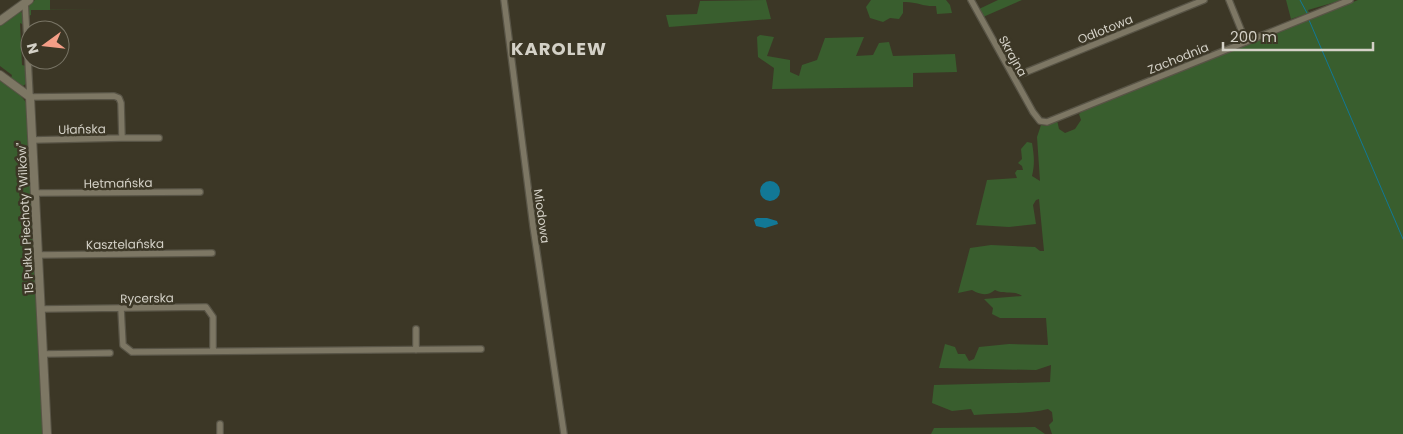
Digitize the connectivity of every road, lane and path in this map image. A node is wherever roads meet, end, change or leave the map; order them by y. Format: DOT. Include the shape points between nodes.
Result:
graph roads {
  1 [pos="504,0"];
  2 [pos="971,0"];
  3 [pos="1204,0"];
  4 [pos="1229,0"];
  5 [pos="1350,0"];
  6 [pos="27,1"];
  7 [pos="0,22"];
  8 [pos="1246,42"];
  9 [pos="0,75"];
  10 [pos="1014,77"];
  11 [pos="30,96"];
  12 [pos="1040,120"];
  13 [pos="122,138"];
  14 [pos="159,138"];
  15 [pos="33,140"];
  16 [pos="200,192"];
  17 [pos="36,194"];
  18 [pos="212,253"];
  19 [pos="38,255"];
  20 [pos="122,308"];
  21 [pos="41,309"];
  22 [pos="416,329"];
  23 [pos="482,349"];
  24 [pos="416,350"];
  25 [pos="213,351"];
  26 [pos="110,353"];
  27 [pos="43,354"];
  28 [pos="220,424"];
  29 [pos="47,434"];
  30 [pos="220,434"];
  31 [pos="564,434"];
  1 -- 31 [label="street, Miodowa"];
  2 -- 10 [label="street, Skrajna"];
  3 -- 10 [label="street, Odlotowa"];
  4 -- 8 [label="street"];
  5 -- 8 [label="street, Zachodnia"];
  6 -- 7 [label="street"];
  6 -- 11 [label="street, 15 Pułku Piechoty \"Wilków\""];
  8 -- 12 [label="street, Zachodnia" via="1047,122"];
  9 -- 11 [label="street"];
  10 -- 12 [label="street, Skrajna"];
  11 -- 13 [label="street, Ułańska" via="119,98"];
  11 -- 15 [label="street, 15 Pułku Piechoty \"Wilków\""];
  13 -- 14 [label="street"];
  13 -- 15 [label="street, Ułańska"];
  15 -- 17 [label="street, 15 Pułku Piechoty \"Wilków\""];
  16 -- 17 [label="street, Hetmańska"];
  17 -- 19 [label="street, 15 Pułku Piechoty \"Wilków\""];
  18 -- 19 [label="street, Kasztelańska"];
  19 -- 21 [label="street, 15 Pułku Piechoty \"Wilków\""];
  20 -- 21 [label="street, Rycerska"];
  20 -- 25 [label="street" via="123,345 132,352"];
  20 -- 25 [label="street, Rycerska" via="206,307 214,317"];
  21 -- 27 [label="street, 15 Pułku Piechoty \"Wilków\""];
  22 -- 24 [label="street"];
  23 -- 24 [label="street"];
  24 -- 25 [label="street"];
  26 -- 27 [label="street"];
  27 -- 29 [label="street, 15 Pułku Piechoty \"Wilków\""];
  28 -- 30 [label="street"];
}
